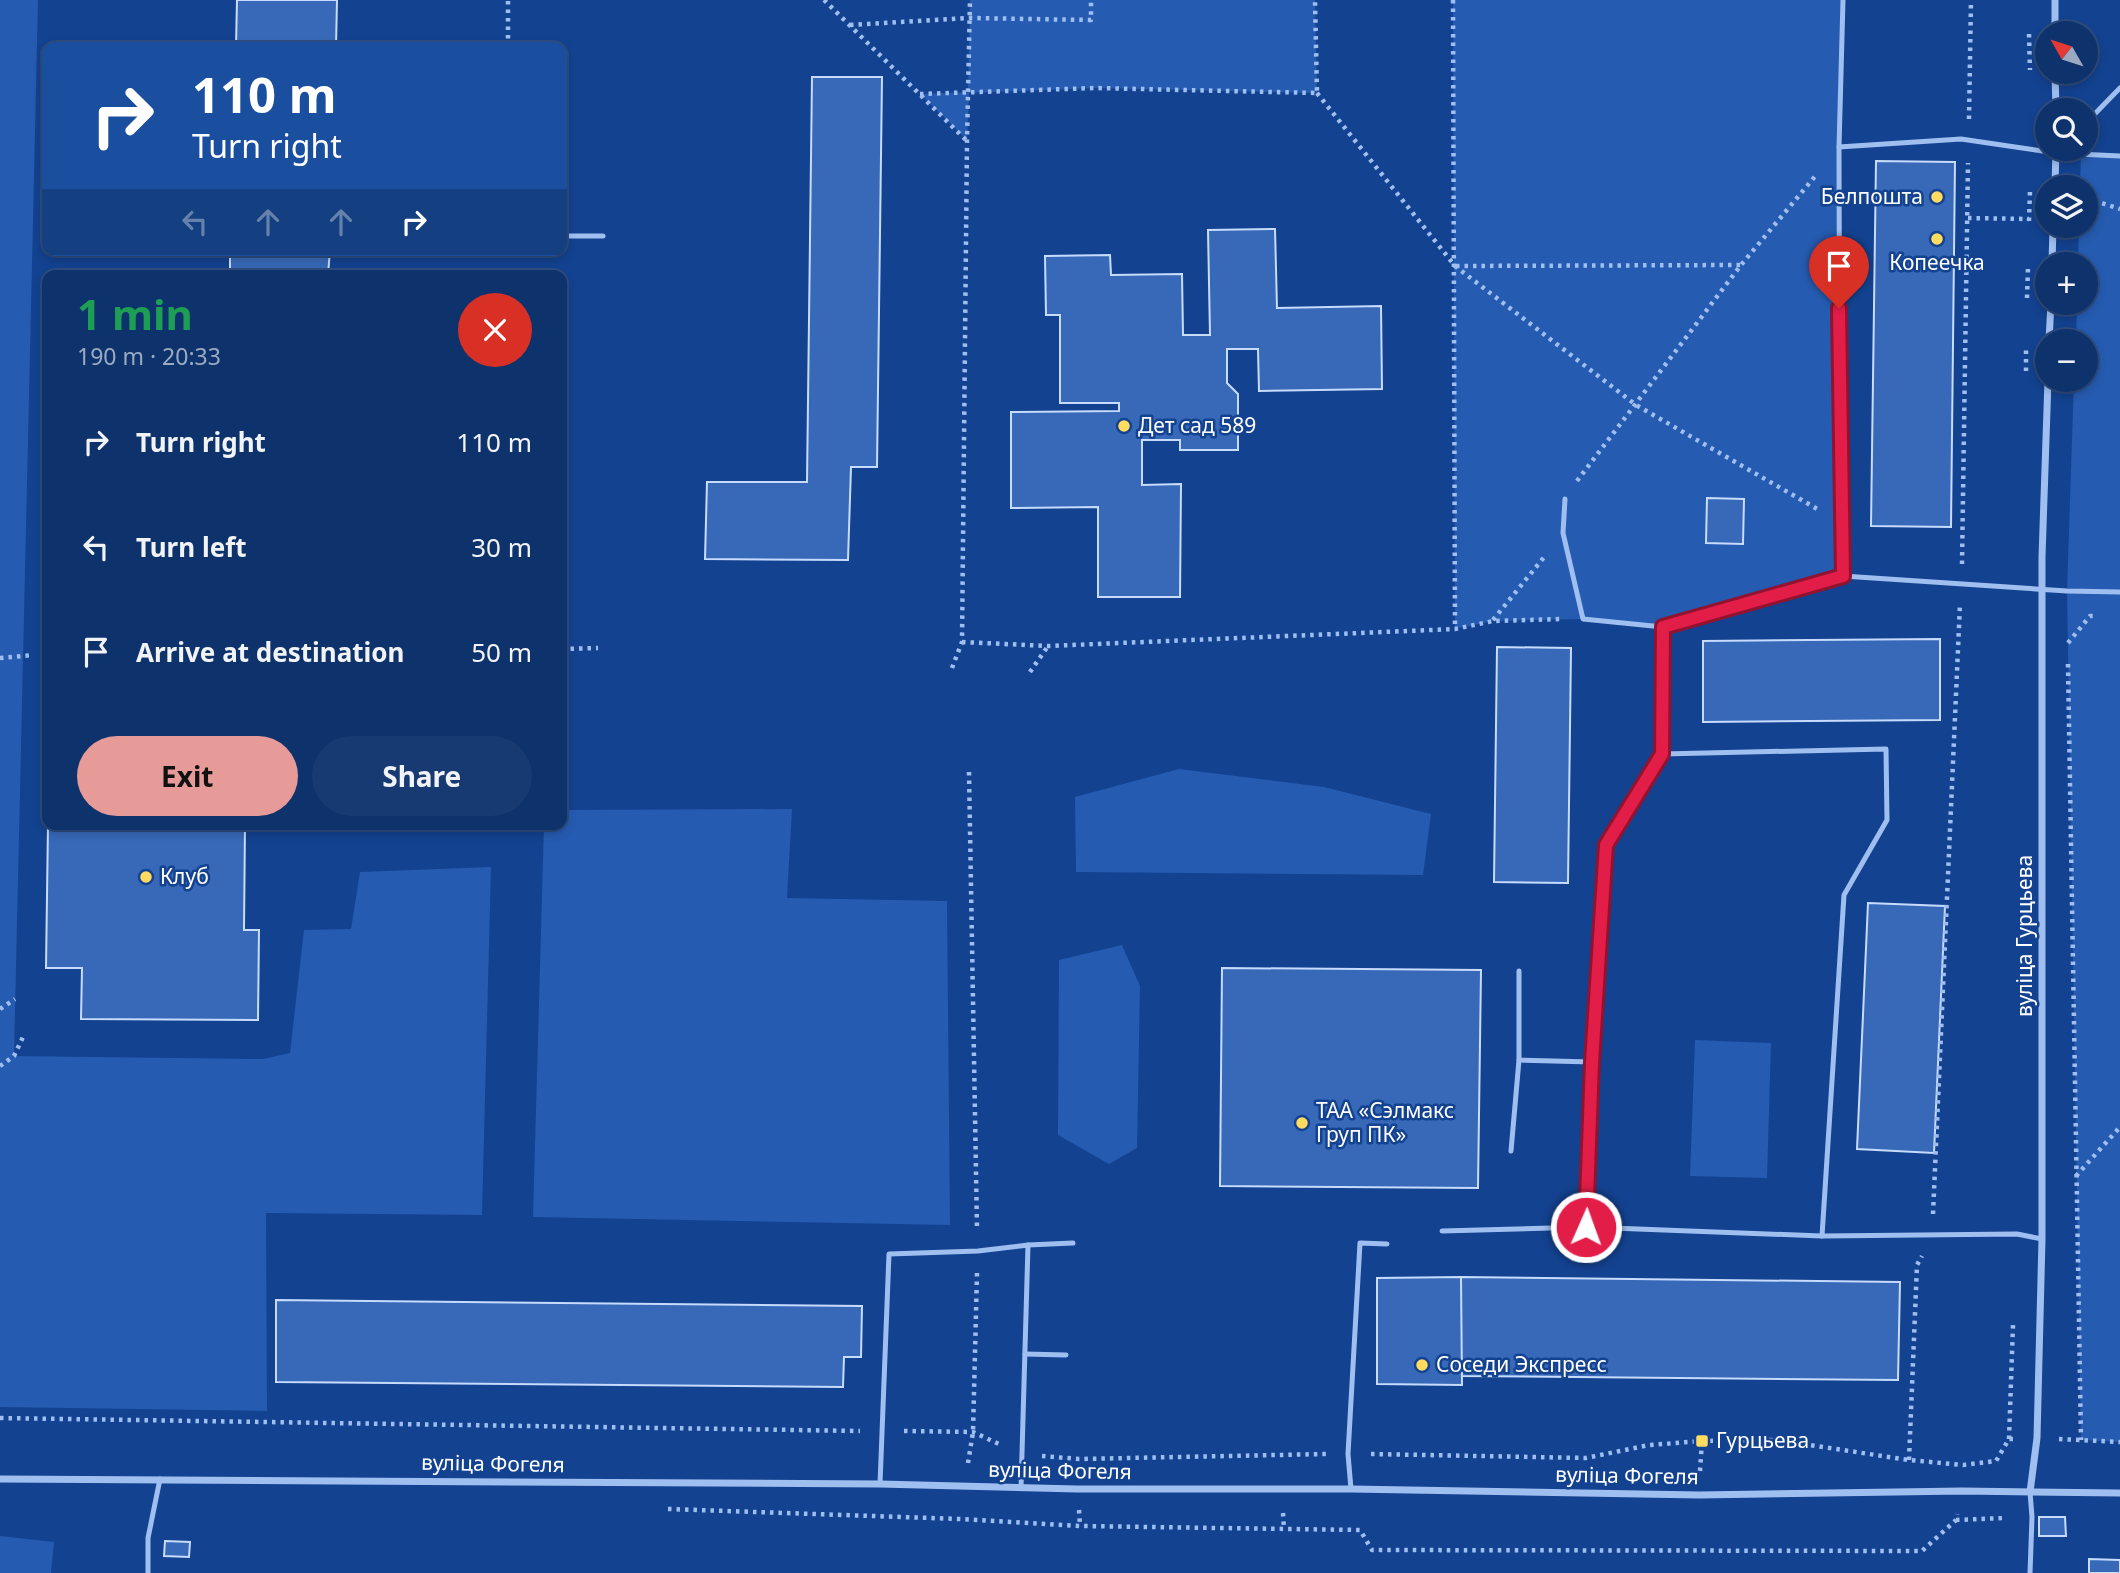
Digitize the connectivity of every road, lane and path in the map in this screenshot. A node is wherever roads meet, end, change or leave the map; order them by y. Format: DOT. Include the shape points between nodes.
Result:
graph roads {
  1 [pos="508,0"];
  2 [pos="824,0"];
  3 [pos="970,0"];
  4 [pos="1091,0"];
  5 [pos="1315,0"];
  6 [pos="1453,0"];
  7 [pos="1843,0"];
  8 [pos="1970,0"];
  9 [pos="2055,0"];
  10 [pos="970,18"];
  11 [pos="2055,21"];
  12 [pos="850,25"];
  13 [pos="508,42"];
  14 [pos="2120,88"];
  15 [pos="968,92"];
  16 [pos="1317,93"];
  17 [pos="920,94"];
  18 [pos="2098,111"];
  19 [pos="967,140"];
  20 [pos="1969,140"];
  21 [pos="1839,148"];
  22 [pos="2035,148"];
  23 [pos="2098,154"];
  24 [pos="2120,156"];
  25 [pos="2098,202"];
  26 [pos="2120,209"];
  27 [pos="1968,218"];
  28 [pos="2029,219"];
  29 [pos="567,236"];
  30 [pos="603,236"];
  31 [pos="1455,265"];
  32 [pos="1741,265"];
  33 [pos="2048,392"];
  34 [pos="1636,405"];
  35 [pos="1565,499"];
  36 [pos="1840,523"];
  37 [pos="1563,533"];
  38 [pos="1843,576"];
  39 [pos="1961,583"];
  40 [pos="2043,589"];
  41 [pos="2067,591"];
  42 [pos="2120,592"];
  43 [pos="2100,616"];
  44 [pos="1583,618"];
  45 [pos="1493,621"];
  46 [pos="1663,627"];
  47 [pos="1455,629"];
  48 [pos="962,642"];
  49 [pos="2068,643"];
  50 [pos="1048,646"];
  51 [pos="598,648"];
  52 [pos="567,649"];
  53 [pos="33,655"];
  54 [pos="0,658"];
  55 [pos="952,667"];
  56 [pos="1030,672"];
  57 [pos="1662,754"];
  58 [pos="969,772"];
  59 [pos="1519,971"];
  60 [pos="15,999"];
  61 [pos="0,1009"];
  62 [pos="23,1037"];
  63 [pos="1519,1060"];
  64 [pos="1592,1062"];
  65 [pos="0,1066"];
  66 [pos="2120,1127"];
  67 [pos="1511,1151"];
  68 [pos="2075,1177"];
  69 [pos="1586,1227"];
  70 [pos="1441,1231"];
  71 [pos="1822,1236"];
  72 [pos="1932,1236"];
  73 [pos="2042,1239"];
  74 [pos="1073,1243"];
  75 [pos="1387,1244"];
  76 [pos="1028,1245"];
  77 [pos="978,1251"];
  78 [pos="1025,1354"];
  79 [pos="1066,1355"];
  80 [pos="0,1418"];
  81 [pos="884,1431"];
  82 [pos="973,1432"];
  83 [pos="2037,1438"];
  84 [pos="2081,1440"];
  85 [pos="1702,1441"];
  86 [pos="2120,1442"];
  87 [pos="1348,1454"];
  88 [pos="1021,1455"];
  89 [pos="1909,1460"];
  90 [pos="160,1478"];
  91 [pos="0,1479"];
  92 [pos="880,1484"];
  93 [pos="1021,1488"];
  94 [pos="1351,1489"];
  95 [pos="2030,1492"];
  96 [pos="2120,1493"];
  97 [pos="1699,1495"];
  98 [pos="1080,1526"];
  99 [pos="1922,1551"];
  100 [pos="148,1573"];
  101 [pos="2030,1573"];
  1 -- 13 [label="path"];
  2 -- 12 [label="path"];
  3 -- 10 [label="path"];
  4 -- 10 [label="path" via="1091,20"];
  5 -- 16 [label="path"];
  6 -- 31 [label="path"];
  7 -- 21 [label="lane"];
  8 -- 20 [label="path"];
  9 -- 11 [label="street"];
  10 -- 12 [label="path"];
  10 -- 15 [label="path"];
  12 -- 17 [label="path"];
  14 -- 18 [label="lane"];
  15 -- 16 [label="path" via="1094,88"];
  15 -- 17 [label="path"];
  15 -- 19 [label="path"];
  16 -- 31 [label="path"];
  17 -- 19 [label="path"];
  19 -- 48 [label="path"];
  20 -- 21 [label="lane"];
  20 -- 22 [label="lane"];
  20 -- 27 [label="path"];
  21 -- 32 [label="path"];
  21 -- 36 [label="lane"];
  23 -- 24 [label="lane"];
  25 -- 26 [label="path"];
  27 -- 28 [label="path"];
  27 -- 39 [label="path"];
  29 -- 30 [label="lane"];
  31 -- 32 [label="path"];
  31 -- 34 [label="path"];
  31 -- 47 [label="path"];
  32 -- 34 [label="path"];
  33 -- 40 [label="street, вуліца Гурцьева"];
  34 -- 35 [label="path"];
  34 -- 36 [label="path"];
  35 -- 37 [label="lane"];
  36 -- 38 [label="lane"];
  37 -- 44 [label="lane"];
  37 -- 45 [label="path"];
  38 -- 39 [label="lane"];
  38 -- 46 [label="lane"];
  39 -- 40 [label="lane"];
  39 -- 72 [label="path"];
  40 -- 41 [label="lane"];
  40 -- 73 [label="street, вуліца Гурцьева"];
  41 -- 42 [label="lane"];
  41 -- 49 [label="path"];
  43 -- 49 [label="path" via="2090,616"];
  44 -- 45 [label="path"];
  44 -- 46 [label="lane"];
  45 -- 47 [label="path"];
  46 -- 57 [label="lane"];
  47 -- 50 [label="path"];
  48 -- 50 [label="path"];
  48 -- 55 [label="path"];
  49 -- 68 [label="path"];
  50 -- 56 [label="path"];
  51 -- 52 [label="path"];
  53 -- 54 [label="path"];
  57 -- 64 [label="lane" via="1606,845"];
  57 -- 71 [label="lane" via="1886,749 1887,820 1844,895"];
  58 -- 77 [label="path"];
  59 -- 63 [label="lane"];
  60 -- 61 [label="path"];
  62 -- 65 [label="path" via="13,1056"];
  63 -- 64 [label="lane"];
  63 -- 67 [label="lane"];
  64 -- 69 [label="lane"];
  66 -- 68 [label="path"];
  68 -- 84 [label="path"];
  69 -- 70 [label="lane"];
  69 -- 71 [label="lane"];
  71 -- 72 [label="lane"];
  72 -- 73 [label="lane" via="2017,1234"];
  72 -- 89 [label="path" via="1917,1265"];
  73 -- 83 [label="street, вуліца Гурцьева"];
  74 -- 76 [label="lane"];
  75 -- 87 [label="lane" via="1360,1243"];
  76 -- 77 [label="lane"];
  76 -- 78 [label="lane"];
  77 -- 81 [label="lane" via="889,1254"];
  77 -- 82 [label="path"];
  78 -- 79 [label="lane"];
  78 -- 88 [label="lane"];
  80 -- 81 [label="path"];
  81 -- 82 [label="path"];
  81 -- 92 [label="lane"];
  82 -- 88 [label="path"];
  83 -- 84 [label="path"];
  83 -- 89 [label="path" via="2009,1440 1996,1461 1963,1465"];
  83 -- 95 [label="street, вуліца Гурцьева"];
  84 -- 86 [label="path"];
  85 -- 87 [label="path" via="1649,1445 1586,1458"];
  85 -- 89 [label="path" via="1776,1440"];
  85 -- 97 [label="path"];
  87 -- 88 [label="path" via="1079,1459"];
  87 -- 94 [label="lane"];
  88 -- 93 [label="lane"];
  90 -- 91 [label="street, вуліца Фогеля"];
  90 -- 92 [label="street, вуліца Фогеля"];
  90 -- 100 [label="lane" via="150,1526"];
  92 -- 93 [label="street, вуліца Фогеля"];
  93 -- 94 [label="street, вуліца Фогеля"];
  94 -- 97 [label="street, вуліца Фогеля"];
  95 -- 96 [label="street, вуліца Фогеля"];
  95 -- 97 [label="street, вуліца Фогеля"];
  95 -- 101 [label="lane"];
  98 -- 99 [label="path" via="1360,1530 1372,1550"];
}
